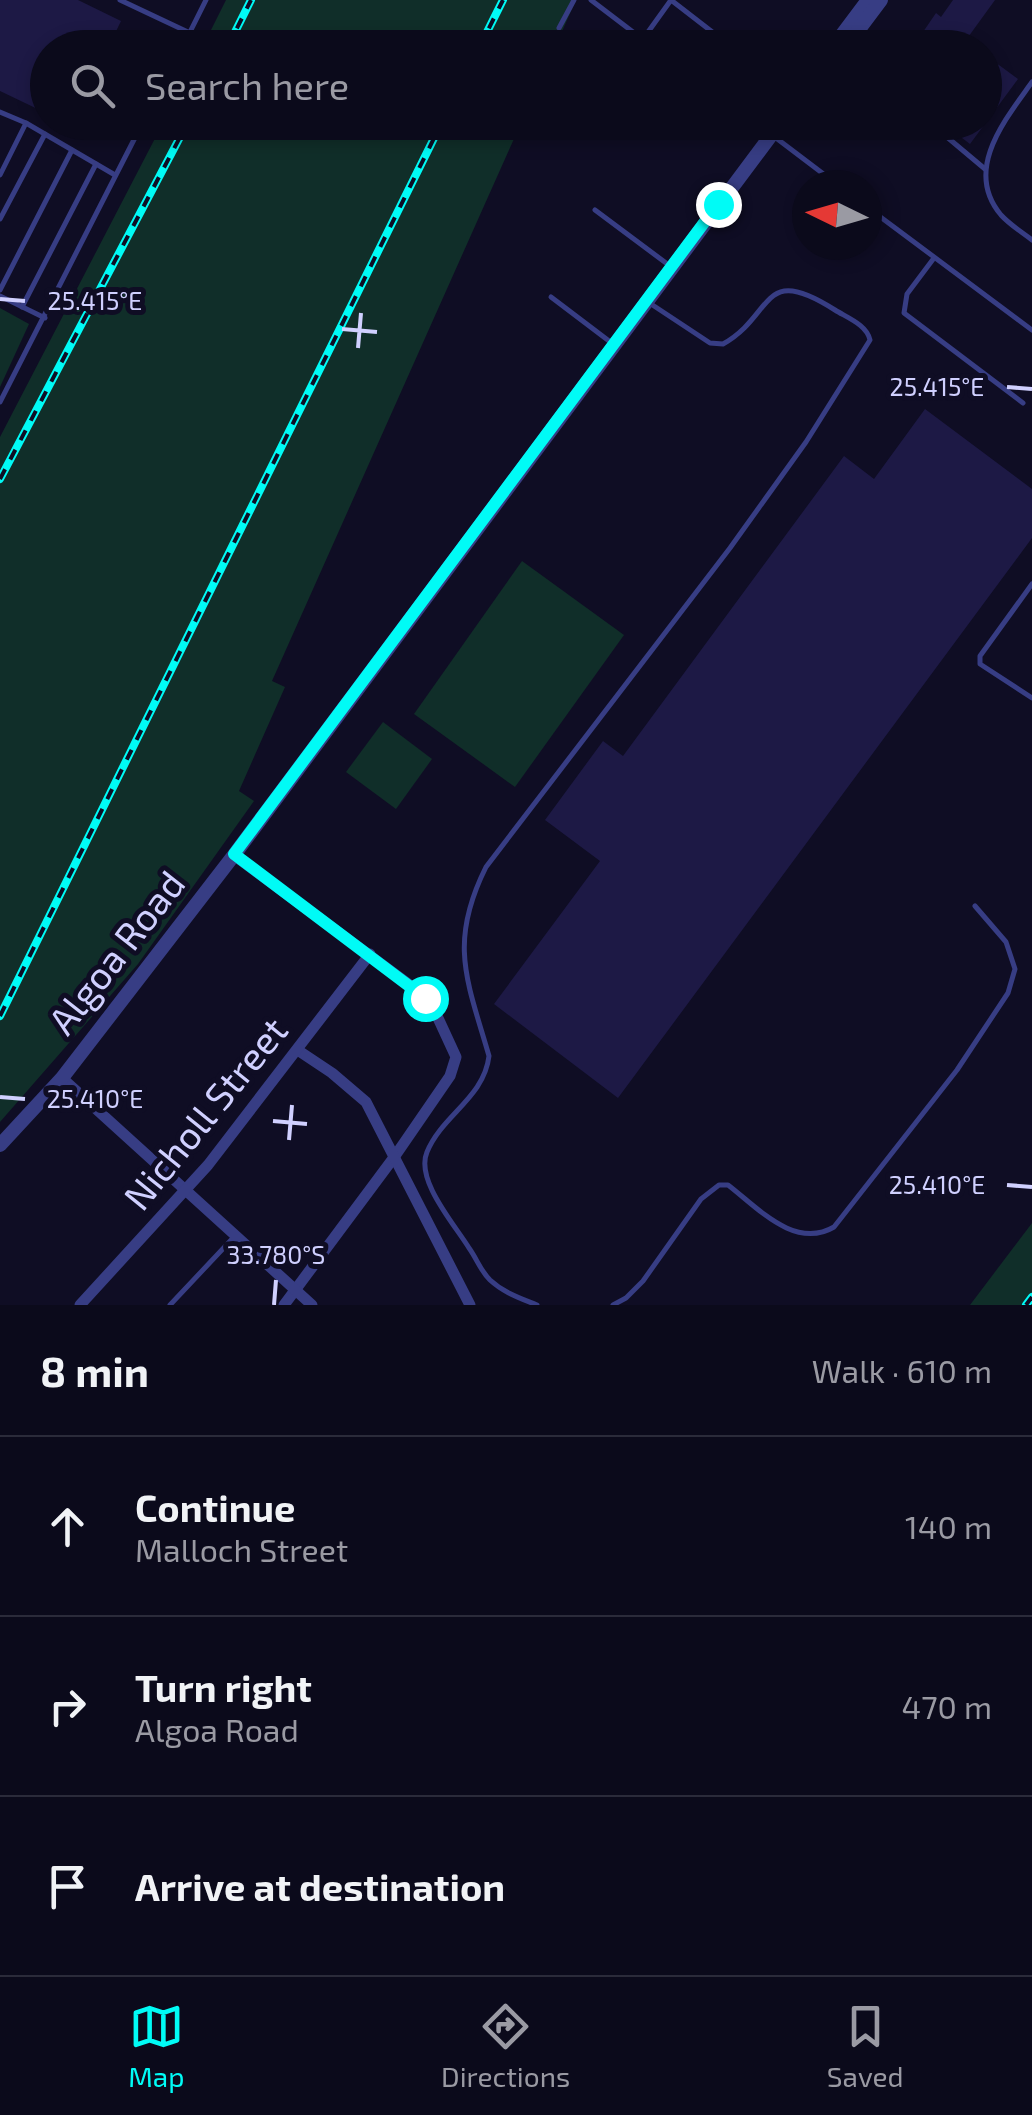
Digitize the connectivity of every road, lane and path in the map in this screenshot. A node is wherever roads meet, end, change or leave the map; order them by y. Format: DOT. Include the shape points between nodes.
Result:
graph roads {
  1 [pos="120,0"];
  2 [pos="206,0"];
  3 [pos="574,0"];
  4 [pos="591,0"];
  5 [pos="868,0"];
  6 [pos="881,0"];
  7 [pos="559,28"];
  8 [pos="184,30"];
  9 [pos="191,30"];
  10 [pos="631,30"];
  11 [pos="649,30"];
  12 [pos="710,30"];
  13 [pos="846,30"];
  14 [pos="858,30"];
  15 [pos="1032,82"];
  16 [pos="2,113"];
  17 [pos="0,122"];
  18 [pos="26,124"];
  19 [pos="1002,125"];
  20 [pos="30,126"];
  21 [pos="42,140"];
  22 [pos="55,140"];
  23 [pos="133,140"];
  24 [pos="768,140"];
  25 [pos="788,140"];
  26 [pos="950,140"];
  27 [pos="994,140"];
  28 [pos="72,150"];
  29 [pos="96,164"];
  30 [pos="821,170"];
  31 [pos="984,170"];
  32 [pos="0,175"];
  33 [pos="115,175"];
  34 [pos="596,210"];
  35 [pos="882,218"];
  36 [pos="0,219"];
  37 [pos="1032,240"];
  38 [pos="934,258"];
  39 [pos="673,268"];
  40 [pos="0,293"];
  41 [pos="551,297"];
  42 [pos="648,302"];
  43 [pos="22,306"];
  44 [pos="45,318"];
  45 [pos="1032,330"];
  46 [pos="616,346"];
  47 [pos="0,402"];
  48 [pos="1023,403"];
  49 [pos="1032,584"];
  50 [pos="1032,698"];
  51 [pos="234,854"];
  52 [pos="976,906"];
  53 [pos="370,954"];
  54 [pos="298,1052"];
  55 [pos="62,1078"];
  56 [pos="0,1145"];
  57 [pos="395,1156"];
  58 [pos="185,1193"];
  59 [pos="234,1236"];
  60 [pos="297,1291"];
  61 [pos="80,1305"];
  62 [pos="170,1305"];
  63 [pos="284,1305"];
  64 [pos="312,1305"];
  65 [pos="470,1305"];
  66 [pos="537,1305"];
  67 [pos="613,1305"];
  1 -- 8 [label="lane"];
  2 -- 9 [label="lane"];
  3 -- 7 [label="lane"];
  4 -- 10 [label="lane"];
  5 -- 13 [label="street"];
  6 -- 14 [label="street"];
  11 -- 12 [label="lane" via="671,0"];
  15 -- 19 [label="lane"];
  16 -- 17 [label="lane"];
  16 -- 18 [label="lane"];
  18 -- 20 [label="lane"];
  18 -- 32 [label="lane"];
  21 -- 36 [label="lane"];
  22 -- 28 [label="lane"];
  23 -- 33 [label="lane"];
  24 -- 39 [label="street, Algoa Road"];
  25 -- 30 [label="lane"];
  26 -- 31 [label="lane"];
  27 -- 31 [label="lane"];
  28 -- 29 [label="lane"];
  28 -- 40 [label="lane"];
  29 -- 33 [label="lane"];
  29 -- 43 [label="lane"];
  31 -- 37 [label="lane" via="1002,217"];
  33 -- 44 [label="lane"];
  34 -- 39 [label="lane"];
  35 -- 38 [label="lane"];
  38 -- 45 [label="lane"];
  38 -- 48 [label="lane" via="907,294 904,313"];
  39 -- 42 [label="street, Algoa Road"];
  40 -- 43 [label="lane"];
  41 -- 46 [label="lane"];
  42 -- 46 [label="street, Algoa Road"];
  42 -- 66 [label="lane" via="717,344 729,341 773,296 802,290 862,327 870,340 806,442 476,886 462,941 487,1069 427,1152 425,1169 480,1268 502,1290"];
  43 -- 44 [label="lane"];
  44 -- 47 [label="lane"];
  46 -- 51 [label="street, Algoa Road"];
  49 -- 50 [label="lane" via="980,656 980,664"];
  51 -- 53 [label="street"];
  51 -- 55 [label="street, Algoa Road"];
  52 -- 67 [label="lane" via="1006,942 1014,969 1008,993 957,1070 834,1227 811,1236 786,1229 719,1185 701,1199 643,1281"];
  53 -- 54 [label="street, Nicholl Street"];
  53 -- 57 [label="street" via="425,998 453,1048 454,1065"];
  54 -- 57 [label="street" via="362,1097"];
  54 -- 58 [label="street, Nicholl Street"];
  55 -- 56 [label="street, Algoa Road"];
  55 -- 58 [label="street"];
  57 -- 60 [label="street"];
  57 -- 65 [label="street"];
  58 -- 59 [label="street"];
  58 -- 61 [label="street, Nicholl Street"];
  59 -- 60 [label="street"];
  59 -- 62 [label="lane"];
  60 -- 63 [label="street"];
  60 -- 64 [label="street"];
}
